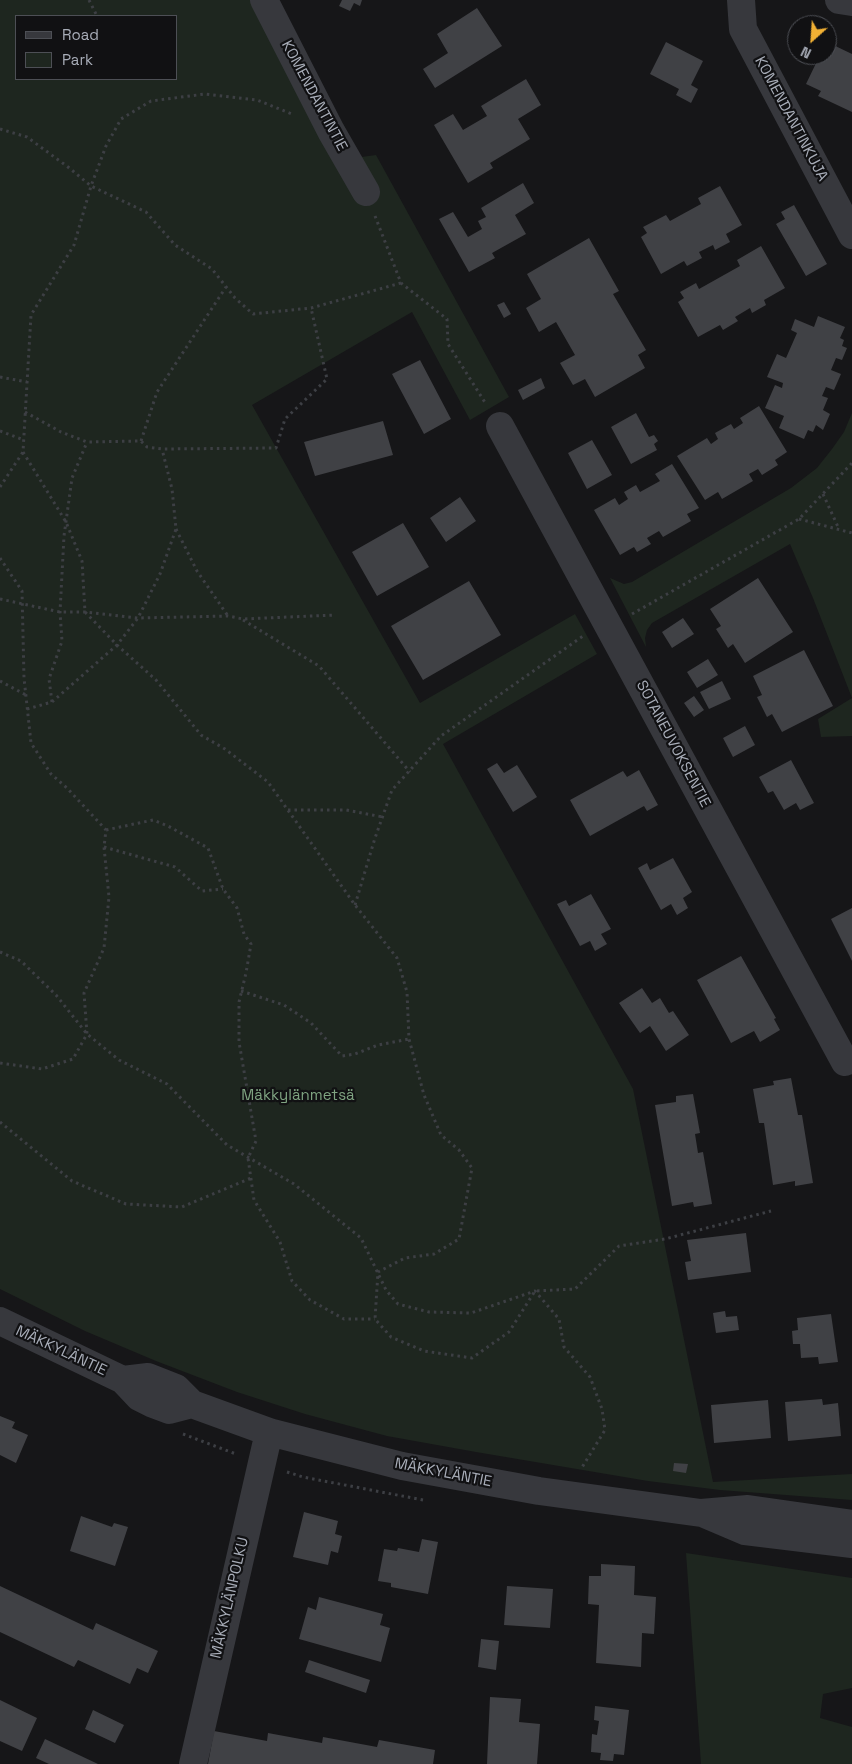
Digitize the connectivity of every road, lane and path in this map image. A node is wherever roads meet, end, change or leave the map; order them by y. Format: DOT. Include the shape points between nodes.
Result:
graph roads {
  1 [pos="89,0"];
  2 [pos="264,0"];
  3 [pos="741,0"];
  4 [pos="839,0"];
  5 [pos="852,2"];
  6 [pos="96,15"];
  7 [pos="0,129"];
  8 [pos="331,131"];
  9 [pos="91,186"];
  10 [pos="366,192"];
  11 [pos="852,235"];
  12 [pos="401,283"];
  13 [pos="226,287"];
  14 [pos="311,308"];
  15 [pos="0,377"];
  16 [pos="27,382"];
  17 [pos="26,412"];
  18 [pos="500,426"];
  19 [pos="0,431"];
  20 [pos="24,440"];
  21 [pos="141,441"];
  22 [pos="87,442"];
  23 [pos="162,449"];
  24 [pos="23,452"];
  25 [pos="852,462"];
  26 [pos="0,487"];
  27 [pos="823,493"];
  28 [pos="799,519"];
  29 [pos="66,522"];
  30 [pos="176,529"];
  31 [pos="839,530"];
  32 [pos="852,533"];
  33 [pos="0,558"];
  34 [pos="0,599"];
  35 [pos="23,604"];
  36 [pos="60,612"];
  37 [pos="85,612"];
  38 [pos="335,615"];
  39 [pos="228,616"];
  40 [pos="138,618"];
  41 [pos="243,619"];
  42 [pos="609,627"];
  43 [pos="117,645"];
  44 [pos="0,682"];
  45 [pos="26,695"];
  46 [pos="52,702"];
  47 [pos="27,709"];
  48 [pos="410,772"];
  49 [pos="288,810"];
  50 [pos="382,817"];
  51 [pos="106,830"];
  52 [pos="104,847"];
  53 [pos="223,889"];
  54 [pos="355,905"];
  55 [pos="0,952"];
  56 [pos="242,991"];
  57 [pos="87,1034"];
  58 [pos="410,1038"];
  59 [pos="0,1063"];
  60 [pos="850,1068"];
  61 [pos="0,1122"];
  62 [pos="248,1158"];
  63 [pos="251,1178"];
  64 [pos="771,1211"];
  65 [pos="378,1272"];
  66 [pos="535,1291"];
  67 [pos="375,1319"];
  68 [pos="0,1321"];
  69 [pos="269,1432"];
  70 [pos="576,1496"];
  71 [pos="701,1513"];
  72 [pos="852,1524"];
  73 [pos="852,1544"];
  74 [pos="193,1764"];
  1 -- 6 [label="path"];
  2 -- 8 [label="street, KOMENDANTINTIE"];
  3 -- 11 [label="street, KOMENDANTINKUJA" via="743,29"];
  4 -- 5 [label="street"];
  7 -- 9 [label="path" via="28,137"];
  8 -- 9 [label="path" via="257,100 205,94 151,101 121,119 106,146"];
  8 -- 10 [label="street, KOMENDANTINTIE"];
  9 -- 13 [label="path" via="146,212 175,245 212,268"];
  9 -- 16 [label="path" via="74,245 31,315"];
  10 -- 12 [label="path"];
  12 -- 14 [label="path"];
  12 -- 18 [label="path" via="447,319 448,344"];
  13 -- 14 [label="path" via="253,314"];
  13 -- 21 [label="path" via="157,392"];
  14 -- 23 [label="path" via="327,379 285,419 276,448"];
  15 -- 16 [label="path"];
  16 -- 17 [label="path"];
  17 -- 20 [label="path"];
  17 -- 22 [label="path" via="60,432"];
  18 -- 42 [label="street, SOTANEUVOKSENTIE"];
  19 -- 20 [label="path"];
  20 -- 24 [label="path"];
  21 -- 22 [label="path"];
  21 -- 23 [label="path" via="147,447"];
  22 -- 29 [label="path" via="72,478"];
  23 -- 30 [label="path" via="172,489"];
  24 -- 26 [label="path"];
  24 -- 29 [label="path"];
  25 -- 27 [label="path"];
  27 -- 28 [label="path"];
  27 -- 31 [label="path"];
  28 -- 31 [label="path"];
  28 -- 42 [label="path"];
  29 -- 36 [label="path"];
  29 -- 37 [label="path" via="82,561"];
  30 -- 39 [label="path" via="197,572"];
  30 -- 40 [label="path" via="160,574"];
  31 -- 32 [label="path"];
  33 -- 35 [label="path" via="22,591"];
  34 -- 35 [label="path"];
  35 -- 36 [label="path"];
  35 -- 45 [label="path"];
  36 -- 37 [label="path"];
  36 -- 46 [label="path" via="62,641 49,679"];
  37 -- 40 [label="path"];
  37 -- 43 [label="path"];
  38 -- 41 [label="path"];
  39 -- 40 [label="path"];
  39 -- 41 [label="path"];
  40 -- 43 [label="path"];
  41 -- 48 [label="path" via="319,666"];
  42 -- 48 [label="path" via="580,637 441,736"];
  42 -- 60 [label="street, SOTANEUVOKSENTIE"];
  43 -- 46 [label="path"];
  43 -- 49 [label="path" via="156,680 201,735 268,782"];
  44 -- 45 [label="path"];
  45 -- 47 [label="path"];
  46 -- 47 [label="path"];
  47 -- 51 [label="path" via="31,743 51,774"];
  48 -- 50 [label="path" via="392,790"];
  49 -- 50 [label="path" via="346,810"];
  49 -- 54 [label="path"];
  50 -- 54 [label="path"];
  51 -- 52 [label="path"];
  51 -- 53 [label="path" via="153,820 168,826 208,848"];
  52 -- 53 [label="path" via="175,867 202,891"];
  52 -- 57 [label="path" via="109,897 106,931 104,948 84,993"];
  53 -- 56 [label="path" via="237,908 244,934 251,944"];
  54 -- 58 [label="path" via="397,958 407,992"];
  55 -- 57 [label="path" via="21,961 56,994"];
  56 -- 58 [label="path" via="284,1005 311,1023 342,1056"];
  56 -- 62 [label="path" via="239,1042 256,1141"];
  57 -- 59 [label="path" via="73,1059 42,1069"];
  57 -- 62 [label="path" via="119,1060 167,1084 227,1145"];
  58 -- 65 [label="path" via="424,1095 441,1135 459,1150 472,1168 459,1239 434,1254 405,1258"];
  61 -- 63 [label="path" via="72,1181 126,1204 182,1207"];
  62 -- 63 [label="path"];
  62 -- 65 [label="path" via="294,1184 361,1238"];
  63 -- 67 [label="path" via="254,1200 280,1242 292,1281 310,1300 344,1320"];
  64 -- 66 [label="path" via="665,1239 619,1246 574,1290"];
  65 -- 66 [label="path" via="386,1290 398,1304 429,1312 471,1313"];
  65 -- 67 [label="path"];
  66 -- 67 [label="path" via="509,1332 472,1358 424,1351 391,1337"];
  66 -- 70 [label="path" via="559,1319 564,1347 590,1377 602,1409 605,1430 580,1470"];
  68 -- 69 [label="street, MÄKKYLÄNTIE" via="123,1380 139,1397 168,1410 192,1404"];
  69 -- 70 [label="street, MÄKKYLÄNTIE" via="402,1466"];
  69 -- 74 [label="street, MÄKKYLÄNPOLKU"];
  70 -- 71 [label="street, MÄKKYLÄNTIE"];
  71 -- 72 [label="street, MÄKKYLÄNTIE" via="748,1509"];
  71 -- 73 [label="street, MÄKKYLÄNTIE" via="745,1531"];
}
